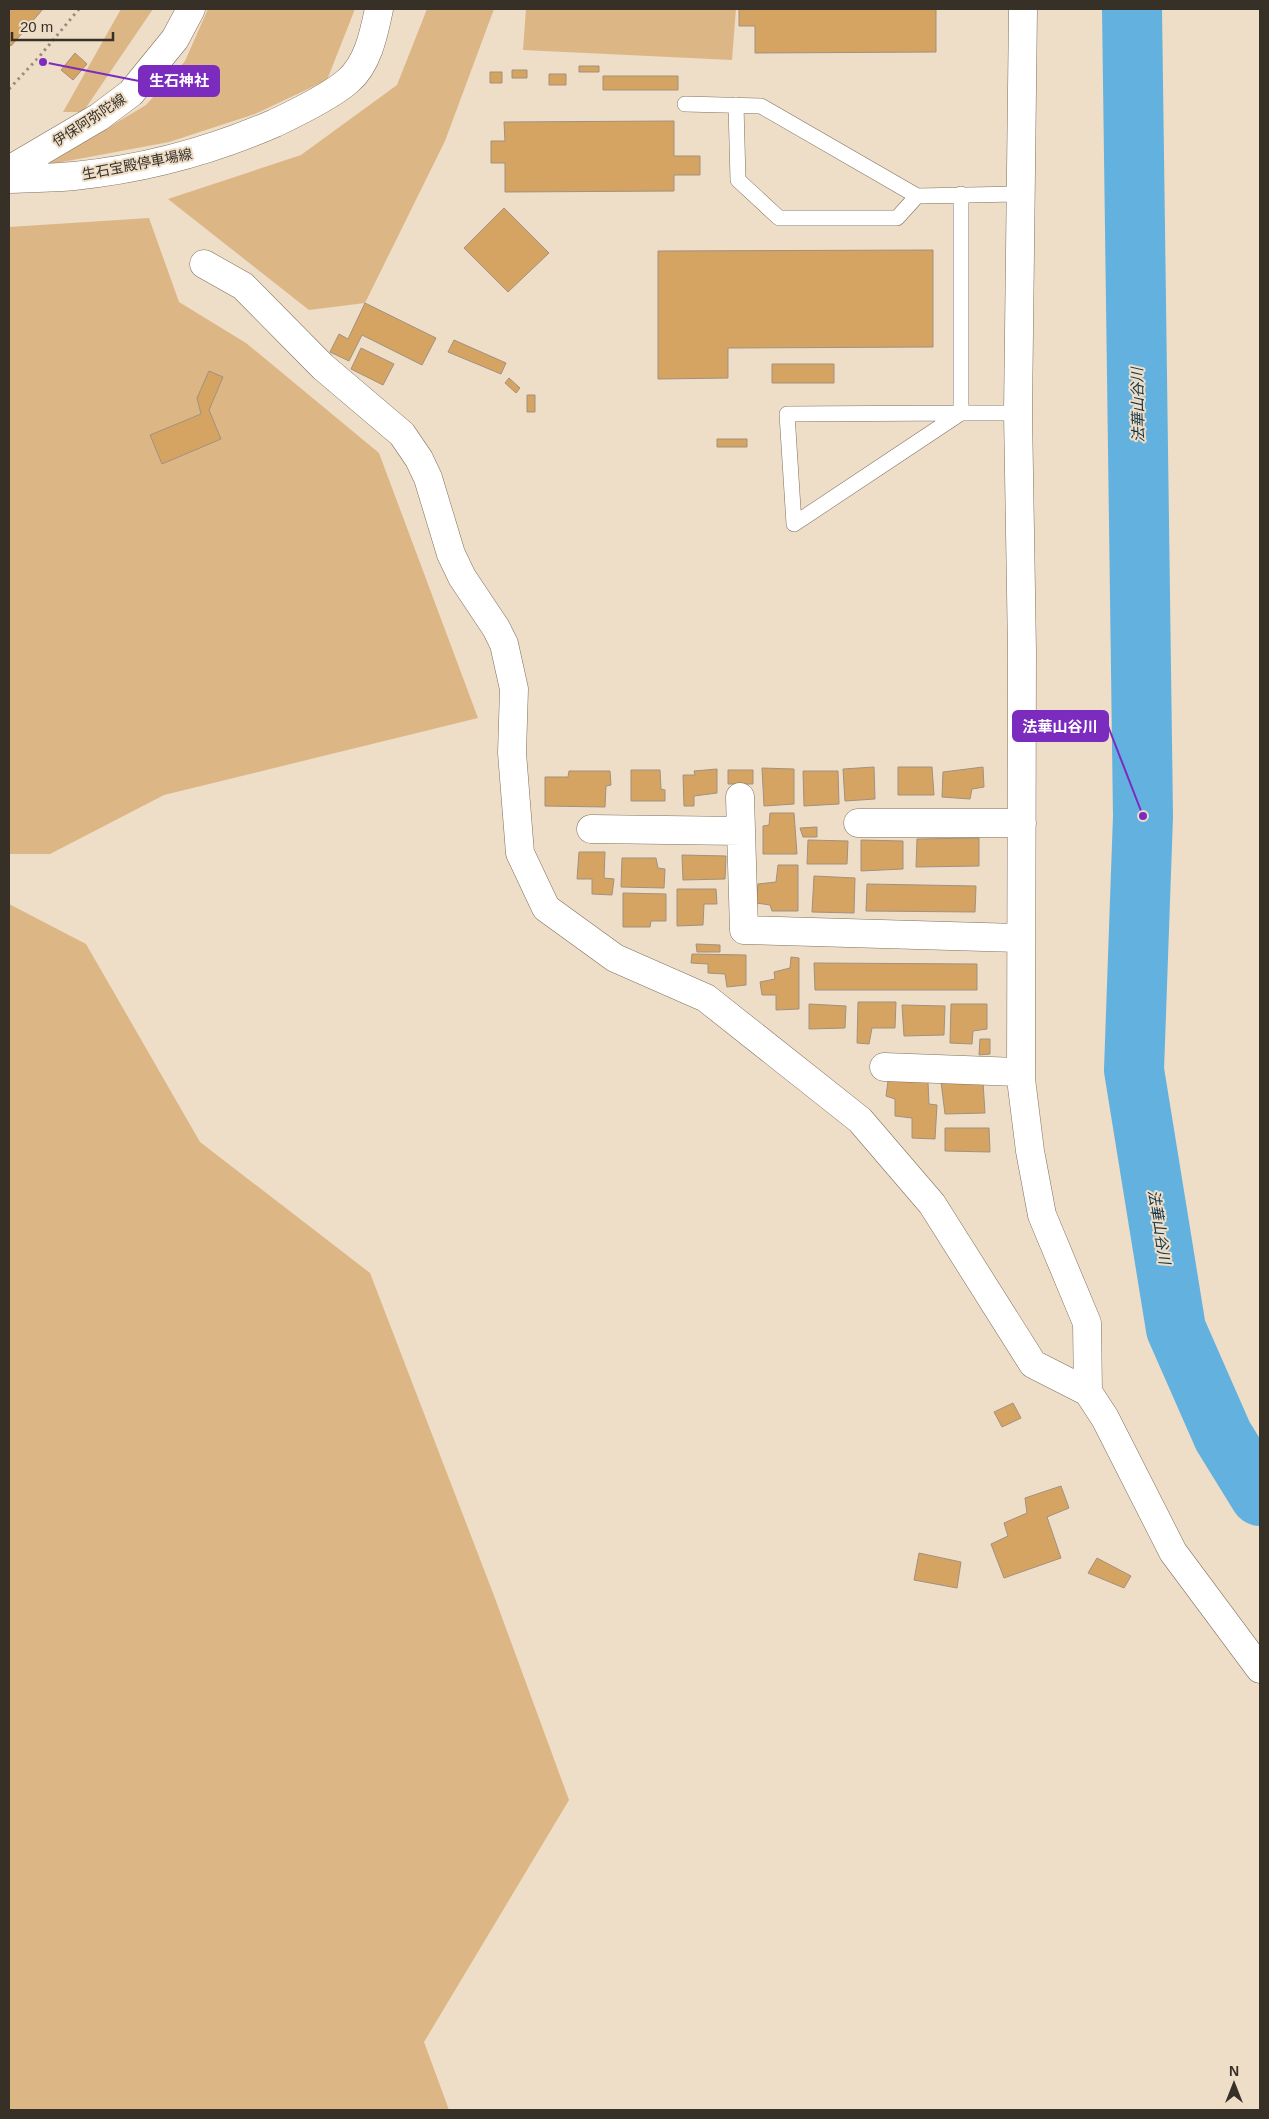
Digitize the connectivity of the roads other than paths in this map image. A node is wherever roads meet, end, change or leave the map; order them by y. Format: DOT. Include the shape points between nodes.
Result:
graph roads {
  1 [pos="191,9"];
  2 [pos="379,9"];
  3 [pos="1023,9"];
  4 [pos="685,104"];
  5 [pos="736,106"];
  6 [pos="9,170"];
  7 [pos="9,179"];
  8 [pos="962,194"];
  9 [pos="1021,194"];
  10 [pos="917,196"];
  11 [pos="204,264"];
  12 [pos="962,413"];
  13 [pos="1018,413"];
  14 [pos="740,797"];
  15 [pos="1022,823"];
  16 [pos="858,824"];
  17 [pos="591,828"];
  18 [pos="741,831"];
  19 [pos="1020,938"];
  20 [pos="884,1067"];
  21 [pos="1021,1072"];
  22 [pos="1088,1392"];
  23 [pos="1260,1669"];
  1 -- 6 [label="street, 伊保阿弥陀線" via="175,40 130,93 99,117"];
  2 -- 7 [label="street, 生石宝殿停車場線" via="374,35 349,81 298,113 199,152 145,165 74,176"];
  3 -- 9 [label="street"];
  4 -- 5 [label="lane"];
  5 -- 10 [label="lane" via="761,106"];
  5 -- 10 [label="lane" via="738,180 779,218 897,218"];
  8 -- 9 [label="lane"];
  8 -- 10 [label="lane"];
  8 -- 12 [label="lane"];
  9 -- 13 [label="street"];
  11 -- 22 [label="street" via="243,286 323,367 402,434 419,459 451,554 504,644 514,689 512,753 520,852 546,908 615,958 706,998 860,1120 932,1204 1034,1364"];
  12 -- 12 [label="lane" via="787,414 794,524 946,424"];
  12 -- 13 [label="lane"];
  13 -- 15 [label="street"];
  14 -- 18 [label="street"];
  15 -- 16 [label="street"];
  15 -- 19 [label="street"];
  17 -- 18 [label="street"];
  18 -- 19 [label="street" via="744,930"];
  19 -- 21 [label="street"];
  20 -- 21 [label="street"];
  21 -- 22 [label="street" via="1042,1216 1087,1323"];
  22 -- 23 [label="street" via="1106,1418 1173,1552"];
}
